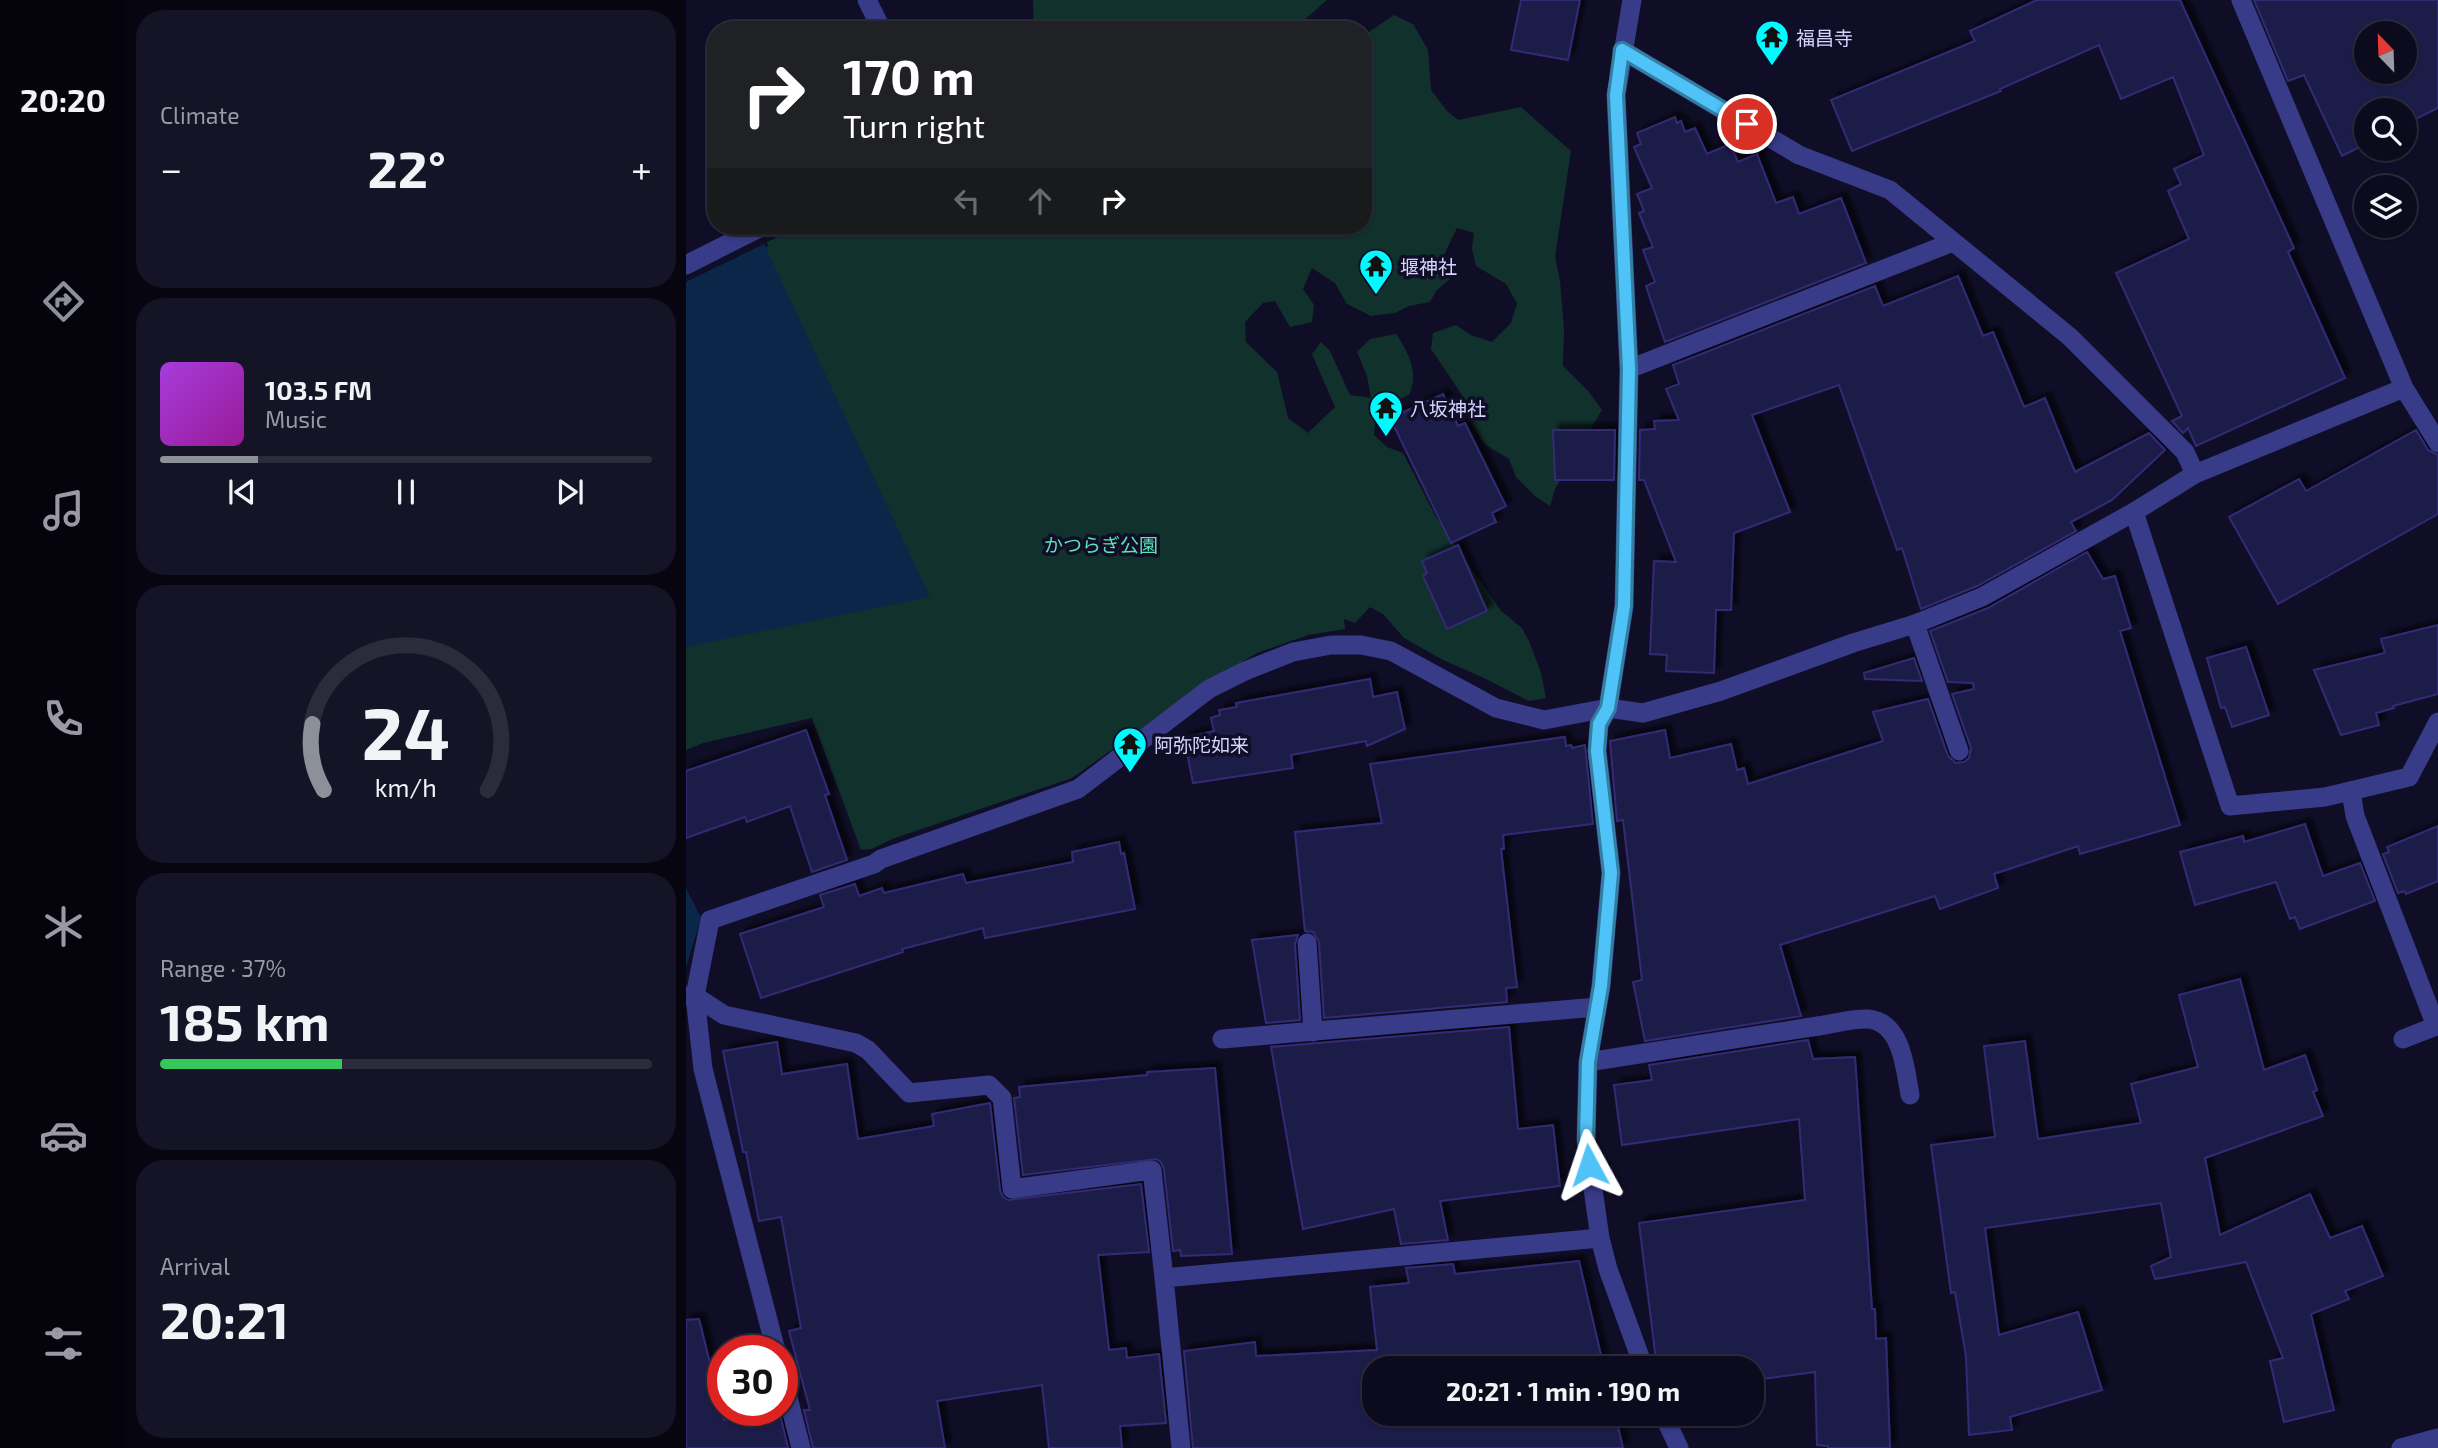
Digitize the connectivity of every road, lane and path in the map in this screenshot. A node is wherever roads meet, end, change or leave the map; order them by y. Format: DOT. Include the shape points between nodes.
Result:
graph roads {
  1 [pos="867,0"];
  2 [pos="1632,0"];
  3 [pos="2241,0"];
  4 [pos="878,21"];
  5 [pos="1622,50"];
  6 [pos="745,235"];
  7 [pos="1954,242"];
  8 [pos="686,265"];
  9 [pos="1629,369"];
  10 [pos="2404,388"];
  11 [pos="2438,443"];
  12 [pos="2195,474"];
  13 [pos="2134,512"];
  14 [pos="1916,624"];
  15 [pos="1608,708"];
  16 [pos="2438,722"];
  17 [pos="1959,751"];
  18 [pos="2351,791"];
  19 [pos="1307,943"];
  20 [pos="690,996"];
  21 [pos="1597,1007"];
  22 [pos="2437,1026"];
  23 [pos="1313,1032"];
  24 [pos="1222,1039"];
  25 [pos="2403,1039"];
  26 [pos="1588,1062"];
  27 [pos="1910,1095"];
  28 [pos="1600,1238"];
  29 [pos="1164,1278"];
  30 [pos="772,1335"];
  31 [pos="1640,1356"];
  32 [pos="795,1426"];
  33 [pos="1669,1426"];
  34 [pos="2438,1438"];
  35 [pos="801,1448"];
  36 [pos="1181,1448"];
  37 [pos="1679,1448"];
  38 [pos="2401,1448"];
  1 -- 4 [label="street"];
  2 -- 5 [label="street"];
  3 -- 10 [label="street"];
  5 -- 7 [label="street" via="1799,155 1890,190"];
  5 -- 9 [label="street" via="1616,95"];
  6 -- 8 [label="street"];
  7 -- 9 [label="street"];
  7 -- 12 [label="street" via="2070,337 2185,452"];
  9 -- 15 [label="street" via="1624,606"];
  10 -- 11 [label="street"];
  10 -- 12 [label="street"];
  12 -- 13 [label="street"];
  13 -- 14 [label="street" via="1982,597"];
  13 -- 18 [label="street" via="2230,806"];
  14 -- 15 [label="street" via="1643,713"];
  14 -- 17 [label="street"];
  15 -- 20 [label="street" via="1544,720 1496,708 1391,651 1331,645 1293,652 1209,690 1079,789 710,920"];
  15 -- 21 [label="street" via="1599,724 1597,751 1611,873"];
  16 -- 18 [label="street" via="2409,777"];
  18 -- 22 [label="street" via="2355,816"];
  19 -- 23 [label="street"];
  20 -- 29 [label="street" via="724,1015 856,1043 909,1093 989,1086 1002,1098 1012,1189 1152,1170"];
  20 -- 30 [label="street" via="704,1069"];
  21 -- 23 [label="street"];
  21 -- 26 [label="street"];
  22 -- 25 [label="street"];
  23 -- 24 [label="street"];
  26 -- 27 [label="street" via="1867,1019 1886,1024 1895,1036"];
  26 -- 28 [label="street" via="1586,1140"];
  28 -- 29 [label="street"];
  28 -- 31 [label="street"];
  29 -- 36 [label="street"];
  32 -- 35 [label="street"];
  33 -- 37 [label="street"];
  34 -- 38 [label="street"];
}
